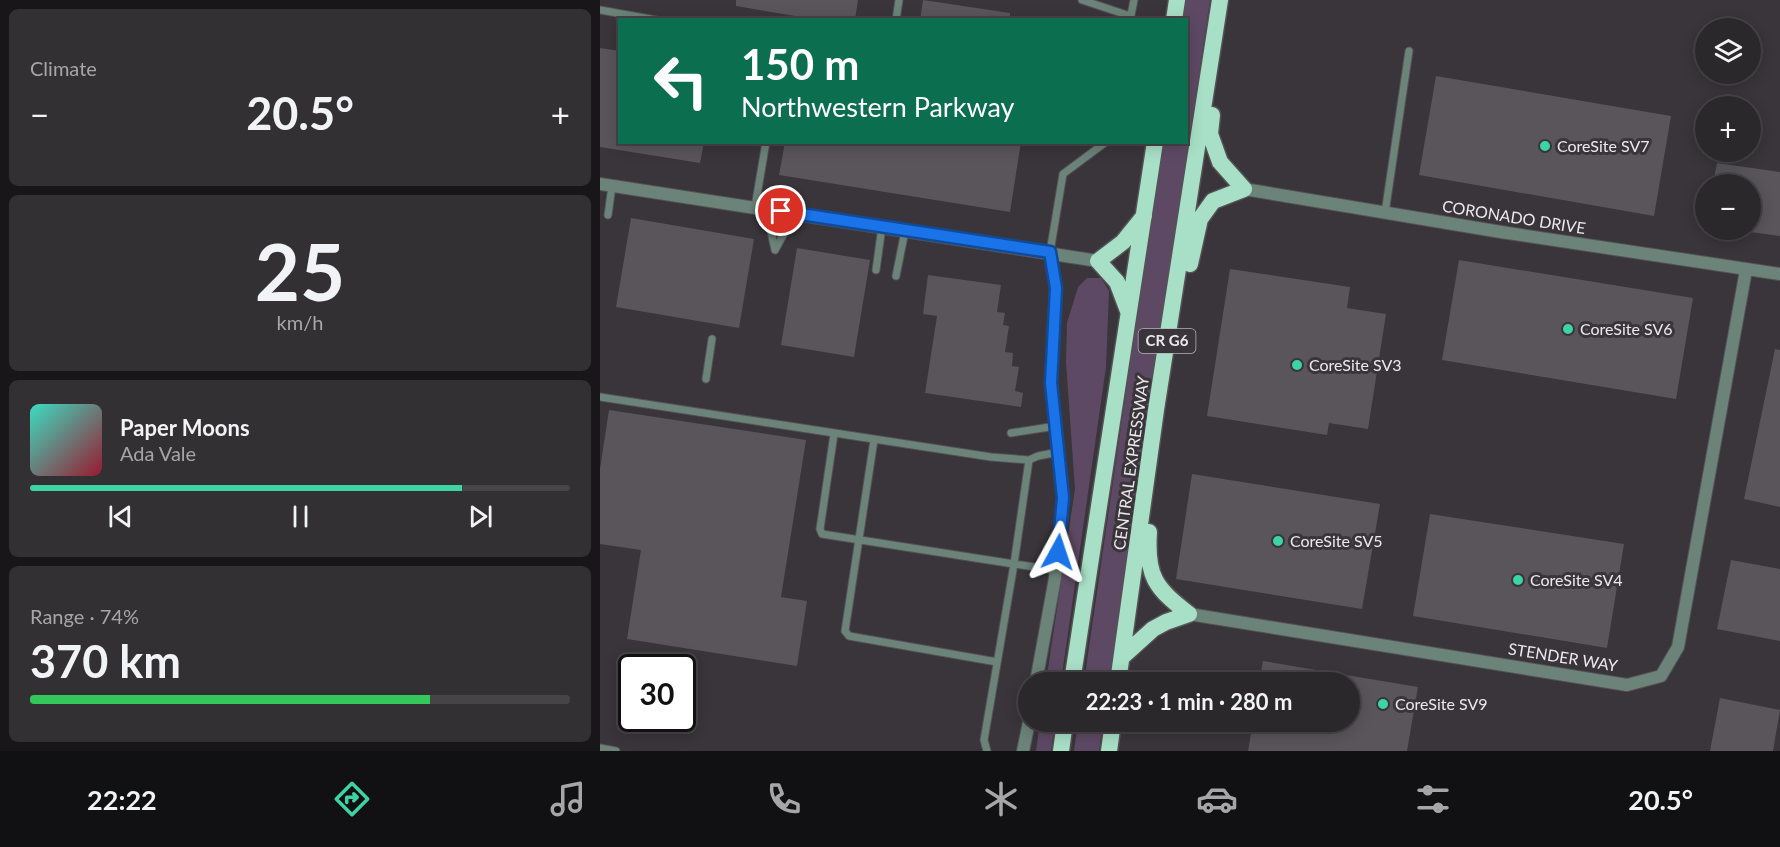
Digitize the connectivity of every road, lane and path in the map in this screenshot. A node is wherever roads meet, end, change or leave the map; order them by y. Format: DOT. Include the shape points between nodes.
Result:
graph roads {
  1 [pos="899,0"];
  2 [pos="1082,0"];
  3 [pos="1134,0"];
  4 [pos="1177,0"];
  5 [pos="1220,0"];
  6 [pos="600,10"];
  7 [pos="645,18"];
  8 [pos="896,18"];
  9 [pos="1130,18"];
  10 [pos="1174,18"];
  11 [pos="1217,26"];
  12 [pos="1408,51"];
  13 [pos="766,144"];
  14 [pos="1103,144"];
  15 [pos="1155,144"];
  16 [pos="606,185"];
  17 [pos="1244,189"];
  18 [pos="761,208"];
  19 [pos="795,213"];
  20 [pos="1385,213"];
  21 [pos="608,215"];
  22 [pos="1144,216"];
  23 [pos="882,227"];
  24 [pos="905,231"];
  25 [pos="1050,252"];
  26 [pos="1098,261"];
  27 [pos="876,270"];
  28 [pos="1746,270"];
  29 [pos="1780,274"];
  30 [pos="896,276"];
  31 [pos="1129,315"];
  32 [pos="712,339"];
  33 [pos="706,380"];
  34 [pos="600,397"];
  35 [pos="1156,410"];
  36 [pos="1056,426"];
  37 [pos="1011,433"];
  38 [pos="834,434"];
  39 [pos="874,440"];
  40 [pos="1059,452"];
  41 [pos="1029,460"];
  42 [pos="859,540"];
  43 [pos="1014,564"];
  44 [pos="1056,570"];
  45 [pos="1189,614"];
  46 [pos="1122,657"];
  47 [pos="998,662"];
  48 [pos="1038,672"];
  49 [pos="1073,672"];
  50 [pos="1120,672"];
  51 [pos="1027,732"];
  52 [pos="1064,732"];
  53 [pos="1112,732"];
  54 [pos="600,748"];
  55 [pos="616,751"];
  56 [pos="987,751"];
  57 [pos="1023,751"];
  58 [pos="1061,751"];
  59 [pos="1109,751"];
  1 -- 8 [label="lane"];
  2 -- 9 [label="lane"];
  3 -- 9 [label="lane"];
  4 -- 10 [label="highway"];
  5 -- 11 [label="highway, CENTRAL EXPRESSWAY / CR G6"];
  6 -- 7 [label="lane"];
  11 -- 17 [label="highway" via="1219,42 1210,134 1220,162"];
  11 -- 35 [label="highway, CENTRAL EXPRESSWAY / CR G6"];
  12 -- 20 [label="lane"];
  13 -- 18 [label="lane"];
  14 -- 25 [label="lane" via="1063,174"];
  15 -- 22 [label="highway, CENTRAL EXPRESSWAY / CR G6"];
  16 -- 18 [label="street"];
  16 -- 21 [label="lane"];
  17 -- 20 [label="street, CORONADO DRIVE"];
  17 -- 35 [label="highway" via="1213,201 1200,219"];
  18 -- 19 [label="street"];
  18 -- 19 [label="lane" via="775,250"];
  19 -- 23 [label="street"];
  20 -- 28 [label="street, CORONADO DRIVE"];
  22 -- 26 [label="highway" via="1123,242"];
  22 -- 31 [label="highway, CENTRAL EXPRESSWAY / CR G6"];
  23 -- 24 [label="street"];
  23 -- 27 [label="lane"];
  24 -- 25 [label="street"];
  24 -- 30 [label="lane"];
  25 -- 26 [label="street"];
  25 -- 36 [label="street" via="1056,288 1051,383"];
  26 -- 31 [label="highway" via="1117,282"];
  28 -- 29 [label="street, CORONADO DRIVE"];
  28 -- 45 [label="street, STENDER WAY" via="1678,647 1661,676 1627,685"];
  31 -- 49 [label="highway, CENTRAL EXPRESSWAY / CR G6"];
  32 -- 33 [label="lane"];
  34 -- 38 [label="lane"];
  35 -- 45 [label="highway" via="1148,555 1155,582"];
  35 -- 46 [label="highway, CENTRAL EXPRESSWAY / CR G6"];
  36 -- 37 [label="lane"];
  36 -- 40 [label="street"];
  38 -- 39 [label="lane"];
  38 -- 42 [label="lane" via="820,529 822,534"];
  39 -- 41 [label="lane"];
  39 -- 42 [label="lane"];
  40 -- 41 [label="lane"];
  40 -- 44 [label="street" via="1063,498"];
  41 -- 43 [label="lane"];
  42 -- 43 [label="lane"];
  42 -- 47 [label="lane" via="845,631 849,636"];
  43 -- 44 [label="lane"];
  43 -- 47 [label="lane"];
  44 -- 48 [label="street"];
  45 -- 46 [label="highway" via="1153,629"];
  46 -- 50 [label="highway, CENTRAL EXPRESSWAY / CR G6"];
  47 -- 56 [label="lane" via="984,740"];
  51 -- 57 [label="street"];
  52 -- 58 [label="highway"];
  53 -- 59 [label="highway"];
  54 -- 55 [label="lane"];
}
